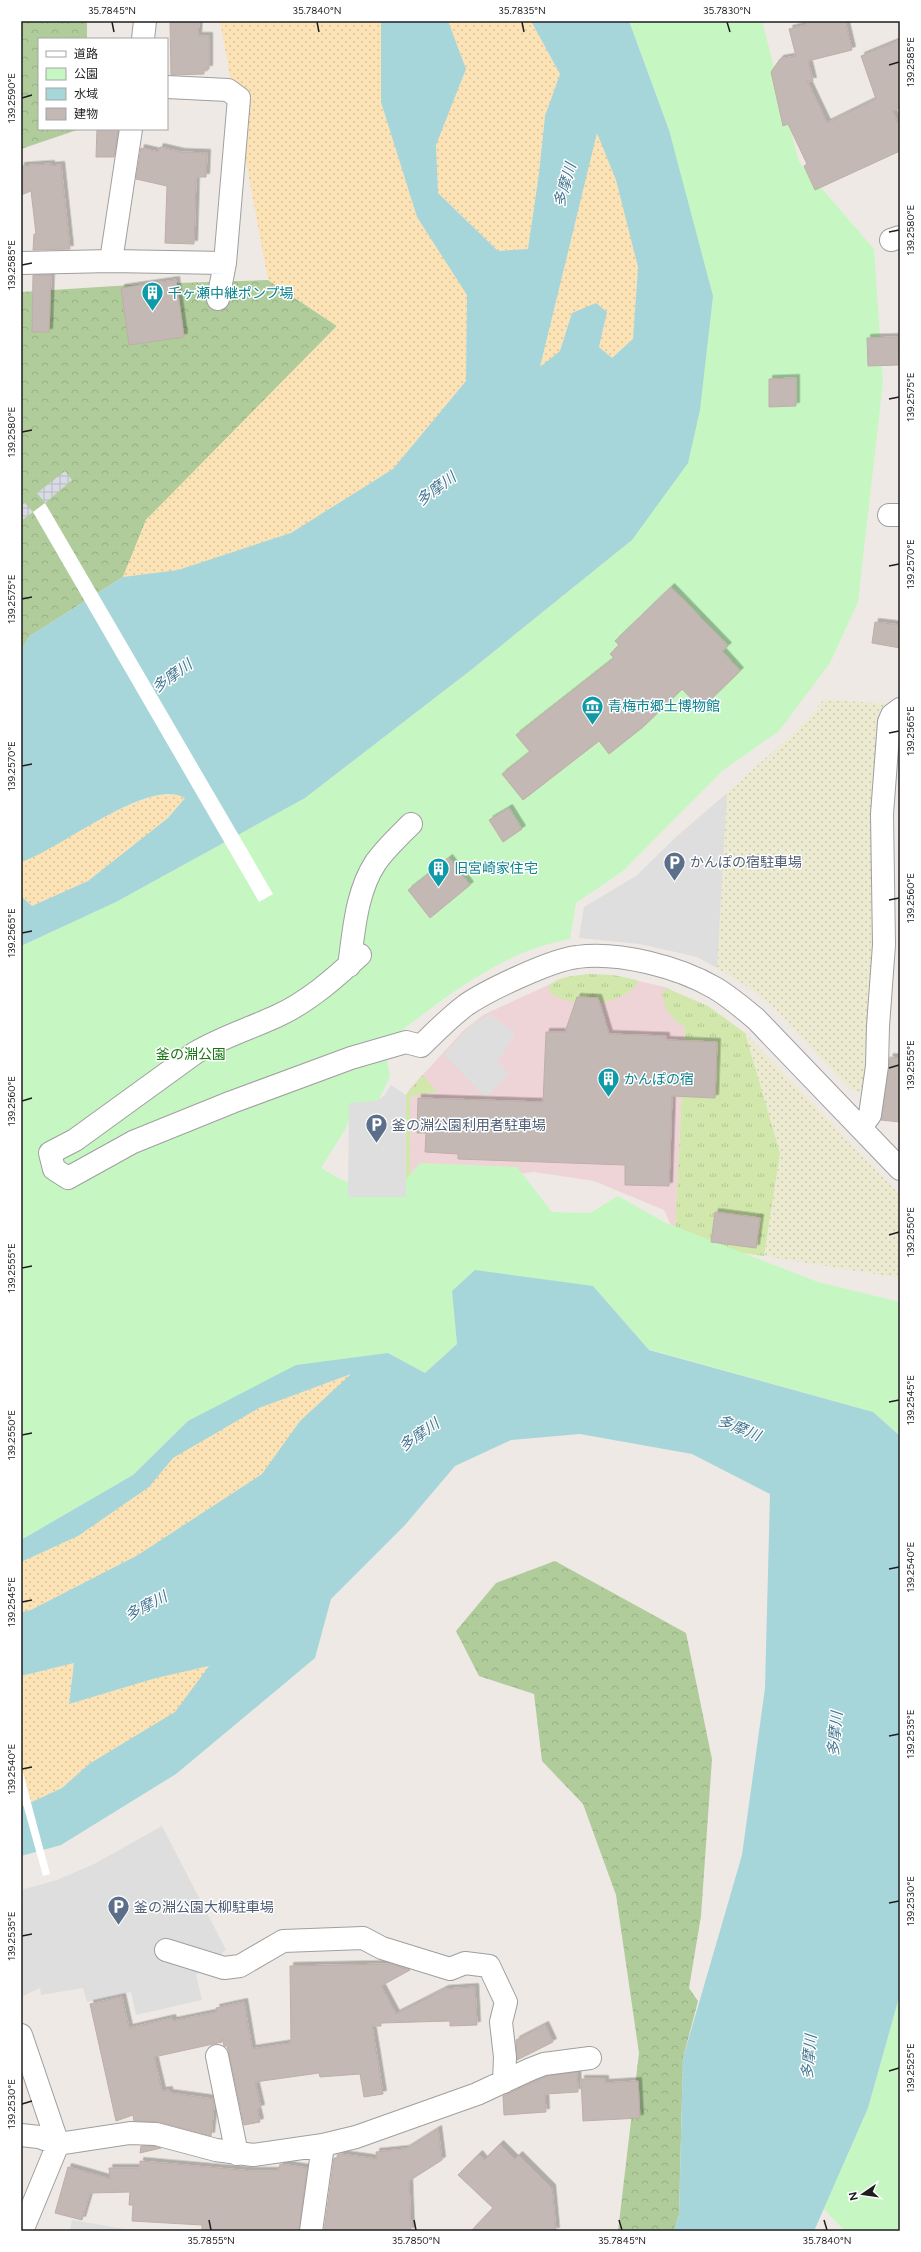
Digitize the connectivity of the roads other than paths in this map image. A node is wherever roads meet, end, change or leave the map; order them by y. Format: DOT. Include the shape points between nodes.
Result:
graph roads {
  1 [pos="145,21"];
  2 [pos="143,38"];
  3 [pos="168,87"];
  4 [pos="132,130"];
  5 [pos="111,261"];
  6 [pos="21,263"];
  7 [pos="225,263"];
  8 [pos="218,299"];
  9 [pos="900,709"];
  10 [pos="411,824"];
  11 [pos="860,1127"];
  12 [pos="900,1169"];
  13 [pos="166,1950"];
  14 [pos="21,2035"];
  15 [pos="217,2056"];
  16 [pos="590,2058"];
  17 [pos="504,2082"];
  18 [pos="21,2135"];
  19 [pos="58,2144"];
  20 [pos="323,2145"];
  21 [pos="237,2154"];
  22 [pos="22,2231"];
  23 [pos="311,2231"];
  1 -- 2 [label="street"];
  3 -- 7 [label="street" via="228,90 239,98"];
  4 -- 5 [label="street"];
  5 -- 6 [label="street"];
  5 -- 7 [label="street"];
  7 -- 8 [label="street"];
  9 -- 11 [label="street" via="892,715 889,722 882,814 884,945 875,1089 870,1115"];
  10 -- 11 [label="street" via="387,848 369,875 358,909 355,960 323,988 296,1006 215,1041 75,1140 50,1153 54,1169 68,1178 133,1142 218,1107 351,1058 406,1042 421,1046 466,1006 551,964 592,956 636,961 691,977 714,988 756,1019"];
  11 -- 12 [label="street"];
  13 -- 17 [label="street" via="224,1968 240,1966 283,1941 363,1938 382,1948 450,1969 465,1963 489,1966 506,2002 501,2022"];
  14 -- 19 [label="street"];
  15 -- 21 [label="street"];
  16 -- 17 [label="street" via="544,2064"];
  17 -- 20 [label="street" via="356,2138"];
  18 -- 19 [label="street" via="39,2137"];
  19 -- 21 [label="street" via="130,2133 156,2134"];
  19 -- 22 [label="street"];
  20 -- 21 [label="street" via="253,2155"];
  20 -- 23 [label="street"];
}
